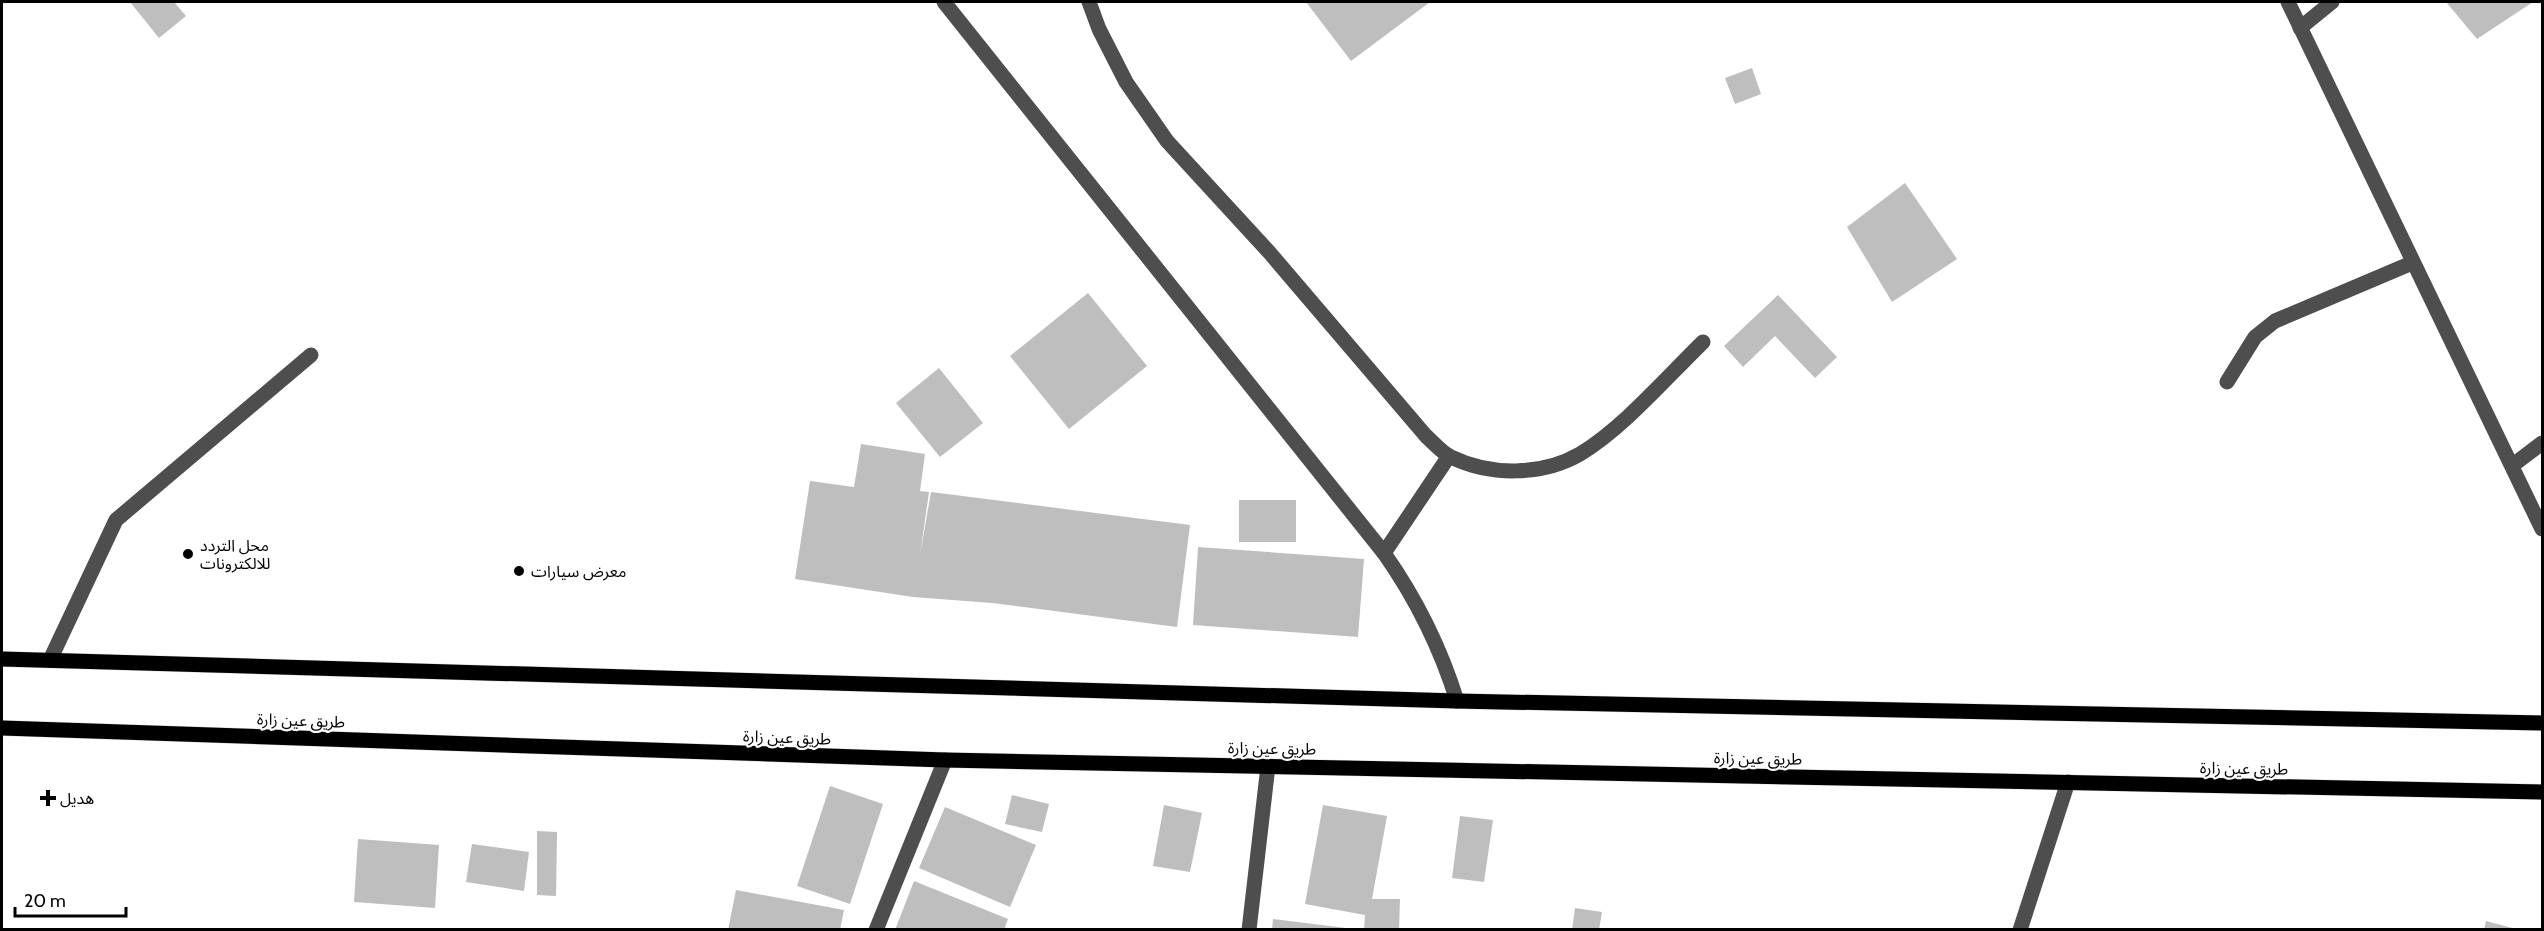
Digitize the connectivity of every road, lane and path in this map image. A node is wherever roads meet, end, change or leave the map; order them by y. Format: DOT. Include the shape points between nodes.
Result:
graph roads {
  1 [pos="944,2"];
  2 [pos="1089,2"];
  3 [pos="2288,2"];
  4 [pos="2332,2"];
  5 [pos="2300,28"];
  6 [pos="2412,263"];
  7 [pos="1703,342"];
  8 [pos="310,355"];
  9 [pos="2227,382"];
  10 [pos="2542,443"];
  11 [pos="1449,456"];
  12 [pos="2513,465"];
  13 [pos="2542,530"];
  14 [pos="1384,553"];
  15 [pos="2,659"];
  16 [pos="50,660"];
  17 [pos="1457,701"];
  18 [pos="2542,723"];
  19 [pos="2,728"];
  20 [pos="945,760"];
  21 [pos="1268,766"];
  22 [pos="2068,782"];
  23 [pos="2542,792"];
  24 [pos="876,930"];
  25 [pos="1250,930"];
  26 [pos="2020,930"];
  1 -- 14 [label="street"];
  2 -- 11 [label="street" via="1126,82 1167,141 1269,252 1426,436"];
  3 -- 5 [label="street"];
  4 -- 5 [label="street"];
  5 -- 6 [label="street"];
  6 -- 9 [label="street" via="2275,321 2255,337"];
  6 -- 12 [label="street"];
  7 -- 11 [label="street" via="1606,435 1578,454 1546,467 1514,471 1480,468"];
  8 -- 16 [label="street" via="116,520"];
  10 -- 12 [label="street"];
  11 -- 14 [label="street"];
  12 -- 13 [label="street"];
  14 -- 17 [label="street" via="1428,623"];
  15 -- 16 [label="main road"];
  16 -- 17 [label="main road"];
  17 -- 18 [label="main road"];
  19 -- 20 [label="main road, طريق عين زارة"];
  20 -- 21 [label="main road, طريق عين زارة"];
  20 -- 24 [label="street"];
  21 -- 22 [label="main road, طريق عين زارة"];
  21 -- 25 [label="street"];
  22 -- 23 [label="main road, طريق عين زارة"];
  22 -- 26 [label="street"];
}
